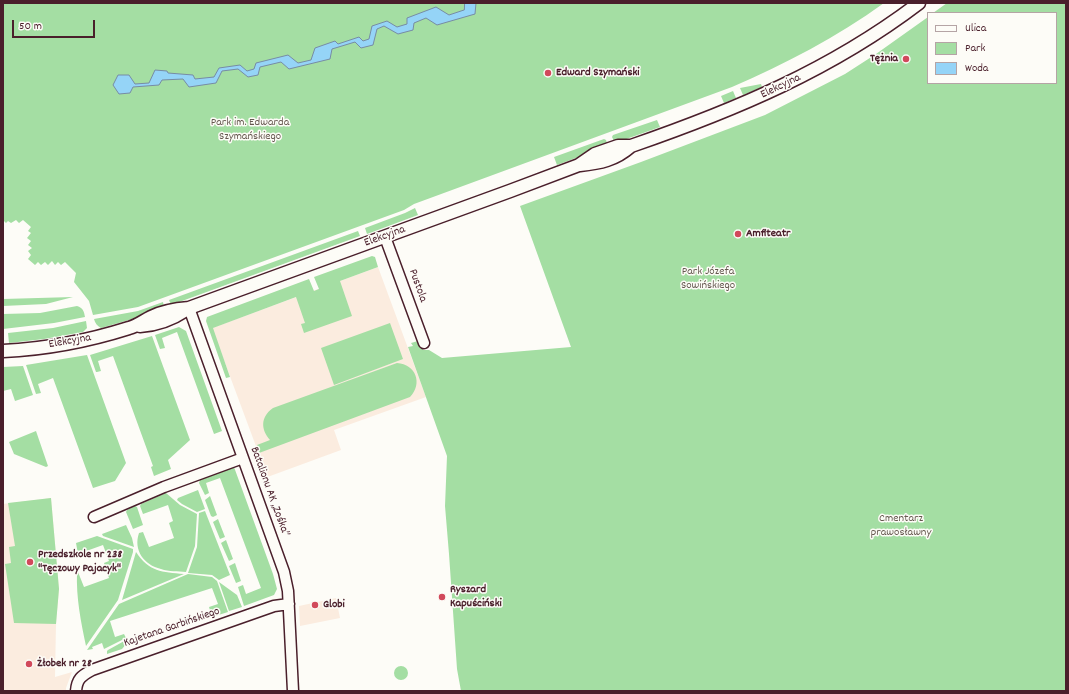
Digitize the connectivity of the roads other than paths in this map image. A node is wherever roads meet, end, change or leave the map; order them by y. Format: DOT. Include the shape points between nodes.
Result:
graph roads {
  1 [pos="919,3"];
  2 [pos="385,237"];
  3 [pos="190,308"];
  4 [pos="424,343"];
  5 [pos="3,351"];
  6 [pos="243,458"];
  7 [pos="94,517"];
  8 [pos="289,604"];
  9 [pos="76,691"];
  10 [pos="293,691"];
  1 -- 2 [label="street, Elekcyjna" via="833,60 732,109 631,146 621,154 598,163 579,165"];
  2 -- 3 [label="street, Elekcyjna"];
  2 -- 4 [label="street, Pustola"];
  3 -- 5 [label="street, Elekcyjna" via="176,317 154,325 136,326 81,341"];
  3 -- 6 [label="street, Batalionu AK „Zośka”"];
  6 -- 7 [label="street" via="164,487"];
  6 -- 8 [label="street, Batalionu AK „Zośka”" via="284,572"];
  8 -- 9 [label="street, Kajetana Garbińskiego" via="274,606 92,670 82,675"];
  8 -- 10 [label="street, Batalionu AK „Zośka”"];
}
